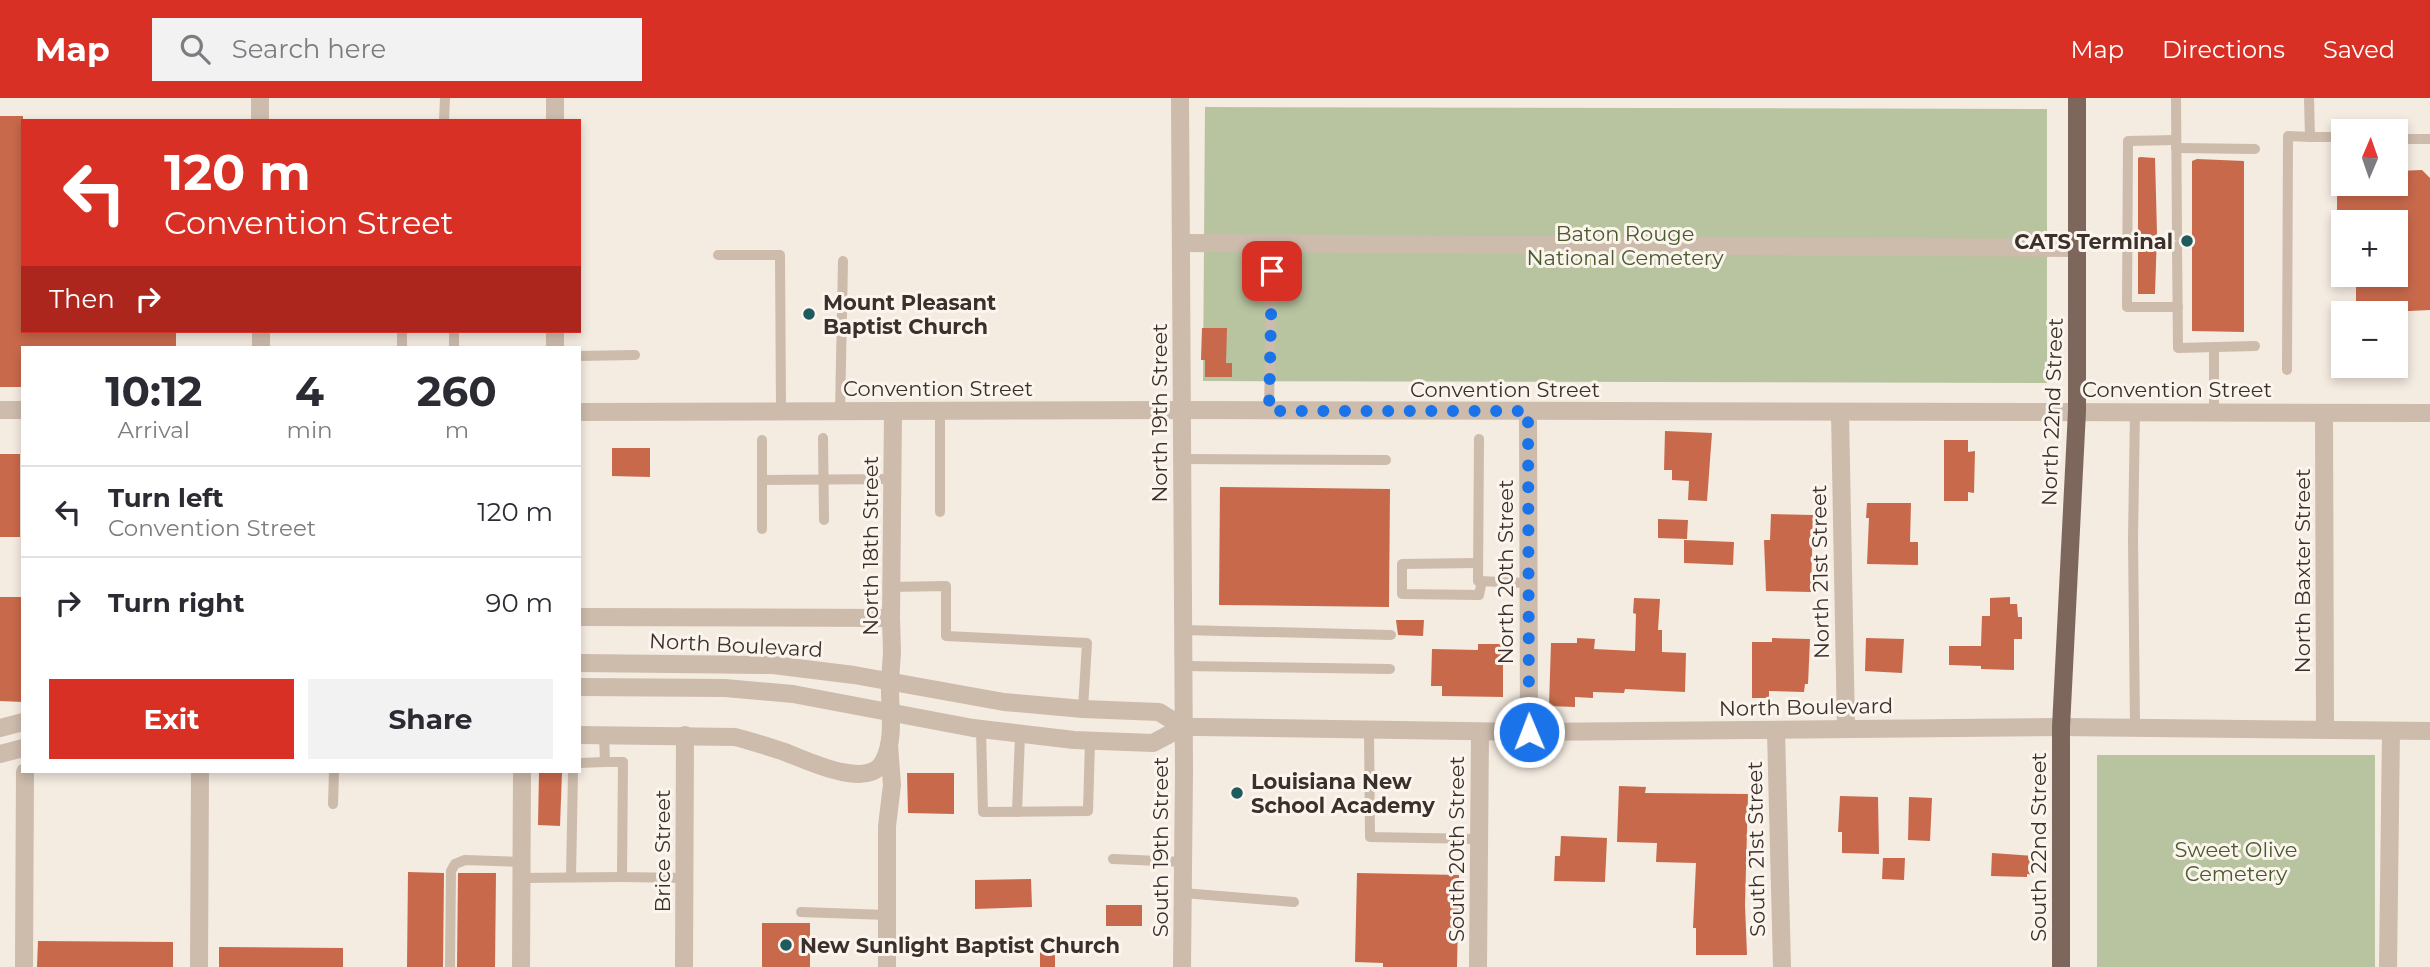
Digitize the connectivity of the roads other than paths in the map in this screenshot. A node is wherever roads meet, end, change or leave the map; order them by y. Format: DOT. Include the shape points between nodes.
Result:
graph roads {
  1 [pos="260,98"];
  2 [pos="445,98"];
  3 [pos="555,98"];
  4 [pos="1180,98"];
  5 [pos="2077,98"];
  6 [pos="2176,98"];
  7 [pos="2309,98"];
  8 [pos="260,119"];
  9 [pos="444,119"];
  10 [pos="555,119"];
  11 [pos="2310,136"];
  12 [pos="2331,137"];
  13 [pos="2408,139"];
  14 [pos="2430,139"];
  15 [pos="2176,144"];
  16 [pos="2255,149"];
  17 [pos="1181,243"];
  18 [pos="1272,243"];
  19 [pos="2078,248"];
  20 [pos="718,255"];
  21 [pos="844,261"];
  22 [pos="2178,307"];
  23 [pos="2255,346"];
  24 [pos="2214,348"];
  25 [pos="635,355"];
  26 [pos="581,356"];
  27 [pos="2287,370"];
  28 [pos="0,410"];
  29 [pos="21,410"];
  30 [pos="1182,410"];
  31 [pos="781,411"];
  32 [pos="893,411"];
  33 [pos="940,411"];
  34 [pos="1269,411"];
  35 [pos="1528,411"];
  36 [pos="2077,411"];
  37 [pos="2135,411"];
  38 [pos="2214,411"];
  39 [pos="581,412"];
  40 [pos="839,412"];
  41 [pos="1840,413"];
  42 [pos="2430,413"];
  43 [pos="2325,414"];
  44 [pos="823,438"];
  45 [pos="1479,439"];
  46 [pos="762,440"];
  47 [pos="1182,459"];
  48 [pos="1386,460"];
  49 [pos="893,479"];
  50 [pos="762,480"];
  51 [pos="824,480"];
  52 [pos="940,512"];
  53 [pos="824,520"];
  54 [pos="762,529"];
  55 [pos="1478,563"];
  56 [pos="1482,581"];
  57 [pos="1527,583"];
  58 [pos="891,586"];
  59 [pos="581,617"];
  60 [pos="891,618"];
  61 [pos="1182,630"];
  62 [pos="1391,635"];
  63 [pos="581,663"];
  64 [pos="1183,666"];
  65 [pos="1390,669"];
  66 [pos="890,681"];
  67 [pos="581,687"];
  68 [pos="1083,709"];
  69 [pos="889,710"];
  70 [pos="21,723"];
  71 [pos="1183,727"];
  72 [pos="2061,727"];
  73 [pos="2135,727"];
  74 [pos="0,728"];
  75 [pos="981,729"];
  76 [pos="1846,729"];
  77 [pos="2325,729"];
  78 [pos="1369,730"];
  79 [pos="1776,731"];
  80 [pos="2391,731"];
  81 [pos="2430,731"];
  82 [pos="1480,732"];
  83 [pos="1529,732"];
  84 [pos="581,735"];
  85 [pos="604,735"];
  86 [pos="685,735"];
  87 [pos="1020,735"];
  88 [pos="1090,741"];
  89 [pos="889,745"];
  90 [pos="21,749"];
  91 [pos="0,754"];
  92 [pos="604,762"];
  93 [pos="581,763"];
  94 [pos="24,773"];
  95 [pos="200,773"];
  96 [pos="334,773"];
  97 [pos="522,773"];
  98 [pos="573,773"];
  99 [pos="333,804"];
  100 [pos="1017,812"];
  101 [pos="1479,839"];
  102 [pos="1113,859"];
  103 [pos="1183,862"];
  104 [pos="521,870"];
  105 [pos="571,877"];
  106 [pos="622,877"];
  107 [pos="684,878"];
  108 [pos="1182,893"];
  109 [pos="1294,902"];
  110 [pos="801,912"];
  111 [pos="887,915"];
  112 [pos="23,967"];
  113 [pos="199,967"];
  114 [pos="450,967"];
  115 [pos="521,967"];
  116 [pos="684,967"];
  117 [pos="887,967"];
  118 [pos="1182,967"];
  119 [pos="1478,967"];
  120 [pos="1782,967"];
  121 [pos="2061,967"];
  122 [pos="2388,967"];
  1 -- 8 [label="street"];
  2 -- 9 [label="lane"];
  3 -- 10 [label="street"];
  4 -- 17 [label="street, North 19th Street"];
  5 -- 19 [label="main road, North 22nd Street"];
  6 -- 15 [label="lane"];
  7 -- 11 [label="lane"];
  11 -- 12 [label="lane"];
  11 -- 27 [label="lane" via="2288,136"];
  13 -- 14 [label="lane"];
  15 -- 16 [label="lane"];
  15 -- 22 [label="lane"];
  15 -- 22 [label="lane" via="2128,141 2127,307"];
  17 -- 18 [label="street"];
  17 -- 30 [label="street, North 19th Street"];
  18 -- 19 [label="street"];
  18 -- 34 [label="lane"];
  19 -- 36 [label="main road, North 22nd Street"];
  20 -- 31 [label="lane" via="780,255"];
  21 -- 40 [label="lane"];
  22 -- 24 [label="lane" via="2178,348"];
  23 -- 24 [label="lane"];
  24 -- 38 [label="lane"];
  25 -- 26 [label="lane"];
  28 -- 29 [label="street"];
  30 -- 33 [label="street, Convention Street"];
  30 -- 34 [label="street, Convention Street"];
  30 -- 47 [label="street, North 19th Street"];
  31 -- 39 [label="street, Convention Street"];
  31 -- 40 [label="street, Convention Street"];
  32 -- 33 [label="street, Convention Street"];
  32 -- 40 [label="street, Convention Street"];
  32 -- 49 [label="street, North 18th Street"];
  33 -- 52 [label="lane"];
  34 -- 35 [label="street, Convention Street"];
  35 -- 41 [label="street, Convention Street"];
  35 -- 57 [label="street, North 20th Street"];
  36 -- 37 [label="street, Convention Street"];
  36 -- 41 [label="street, Convention Street"];
  36 -- 72 [label="main road, North 22nd Street"];
  37 -- 38 [label="street, Convention Street"];
  37 -- 73 [label="lane"];
  38 -- 43 [label="street, Convention Street"];
  41 -- 76 [label="street, North 21st Street"];
  42 -- 43 [label="street, Convention Street"];
  43 -- 77 [label="street, North Baxter Street"];
  44 -- 51 [label="lane"];
  45 -- 55 [label="lane"];
  46 -- 50 [label="lane"];
  47 -- 48 [label="lane"];
  47 -- 61 [label="street, North 19th Street"];
  49 -- 51 [label="lane"];
  49 -- 58 [label="street, North 18th Street"];
  50 -- 51 [label="lane"];
  50 -- 54 [label="lane"];
  51 -- 53 [label="lane"];
  55 -- 56 [label="lane" via="1478,581"];
  55 -- 56 [label="lane" via="1402,564 1402,594 1479,595"];
  56 -- 57 [label="lane"];
  57 -- 83 [label="street, North 20th Street"];
  58 -- 60 [label="street, North 18th Street"];
  58 -- 68 [label="lane" via="946,586 946,636 1087,643"];
  59 -- 60 [label="street, North Boulevard"];
  60 -- 66 [label="street, North 18th Street"];
  61 -- 62 [label="lane"];
  61 -- 64 [label="street, North 19th Street"];
  63 -- 66 [label="street, North Boulevard" via="773,665"];
  64 -- 65 [label="lane"];
  64 -- 71 [label="street, North 19th Street"];
  66 -- 68 [label="street, North Boulevard" via="1004,702"];
  66 -- 69 [label="street"];
  67 -- 69 [label="street, North Boulevard" via="725,688"];
  68 -- 71 [label="street, North Boulevard" via="1159,712"];
  69 -- 75 [label="street, North Boulevard"];
  69 -- 89 [label="street"];
  70 -- 74 [label="street"];
  71 -- 78 [label="street, North Boulevard"];
  71 -- 88 [label="street, North Boulevard" via="1153,743"];
  71 -- 103 [label="street, South 19th Street"];
  72 -- 73 [label="street, North Boulevard"];
  72 -- 76 [label="street, North Boulevard"];
  72 -- 121 [label="main road, South 22nd Street"];
  73 -- 77 [label="street, North Boulevard"];
  75 -- 87 [label="street, North Boulevard"];
  75 -- 100 [label="lane" via="983,812"];
  76 -- 79 [label="street, North Boulevard"];
  77 -- 80 [label="street, North Boulevard"];
  78 -- 82 [label="street, North Boulevard"];
  78 -- 101 [label="lane" via="1370,837"];
  79 -- 83 [label="street, North Boulevard"];
  79 -- 120 [label="street, South 21st Street"];
  80 -- 81 [label="street, North Boulevard"];
  80 -- 122 [label="street"];
  82 -- 83 [label="street, North Boulevard"];
  82 -- 101 [label="street, South 20th Street"];
  84 -- 85 [label="street"];
  85 -- 86 [label="street"];
  85 -- 92 [label="lane"];
  86 -- 89 [label="street" via="735,737 831,770 858,774 878,768"];
  86 -- 107 [label="street, Brice Street"];
  87 -- 88 [label="street, North Boulevard"];
  87 -- 100 [label="lane"];
  88 -- 100 [label="lane" via="1088,811"];
  89 -- 111 [label="street"];
  90 -- 91 [label="street"];
  92 -- 93 [label="lane"];
  92 -- 106 [label="lane" via="623,762"];
  94 -- 112 [label="street"];
  95 -- 113 [label="street"];
  96 -- 99 [label="lane"];
  97 -- 104 [label="street"];
  98 -- 105 [label="lane"];
  101 -- 119 [label="street, South 20th Street"];
  102 -- 103 [label="lane"];
  103 -- 108 [label="street, South 19th Street"];
  104 -- 105 [label="lane"];
  104 -- 114 [label="lane" via="466,860 455,864"];
  104 -- 115 [label="street"];
  105 -- 106 [label="lane"];
  106 -- 107 [label="lane"];
  107 -- 116 [label="street, Brice Street"];
  108 -- 109 [label="lane"];
  108 -- 118 [label="street, South 19th Street"];
  110 -- 111 [label="lane"];
  111 -- 117 [label="street"];
}
